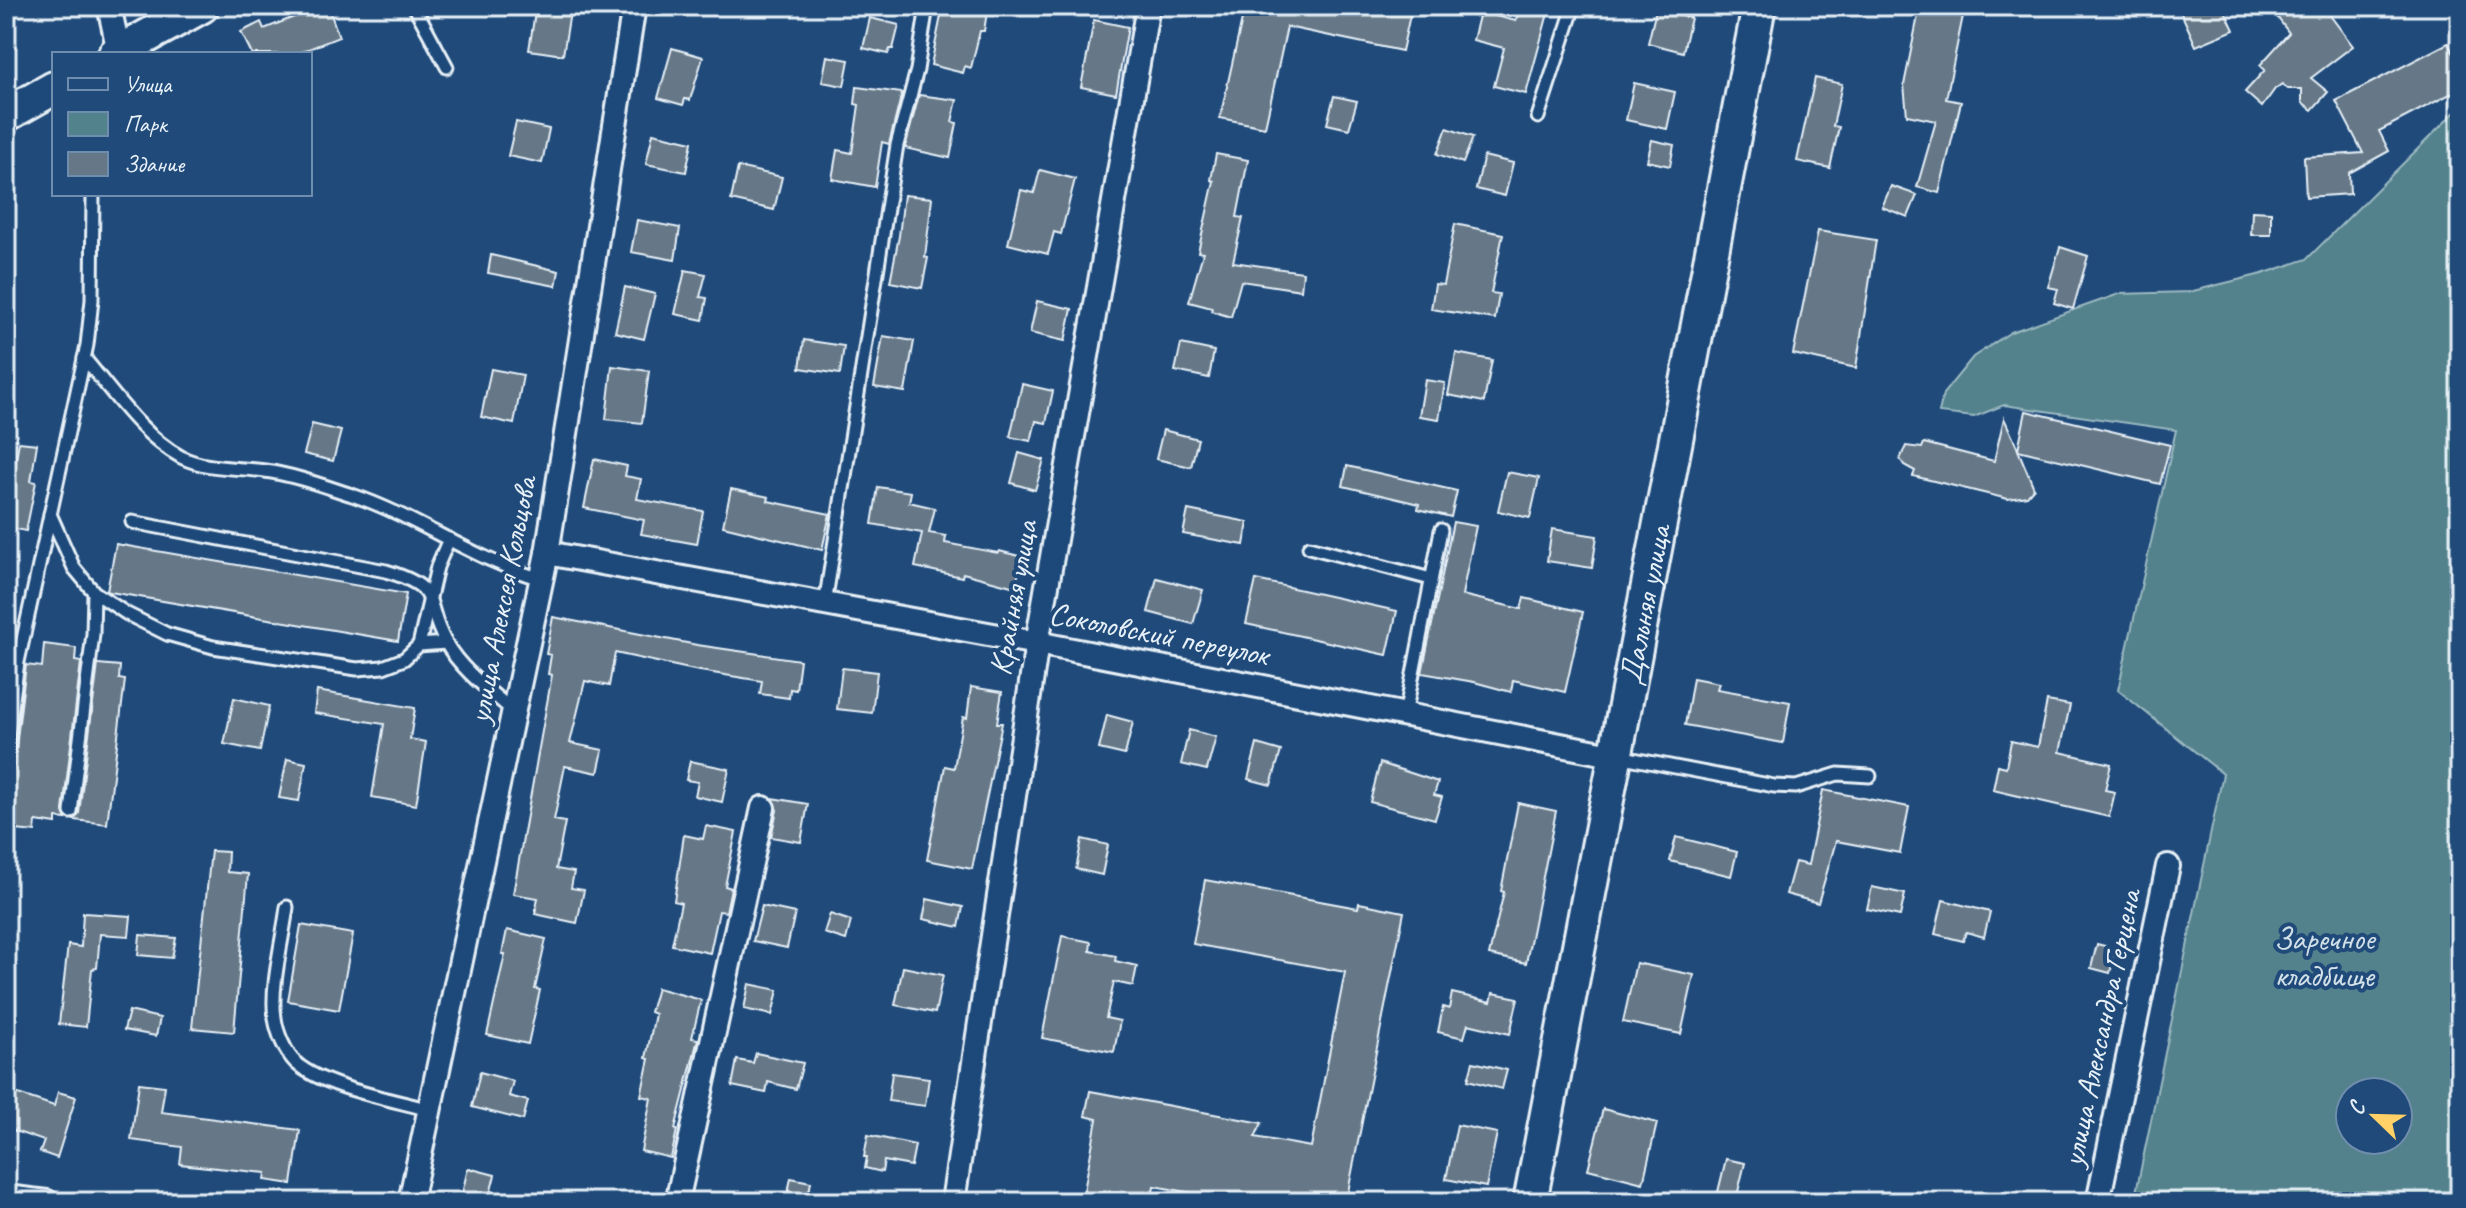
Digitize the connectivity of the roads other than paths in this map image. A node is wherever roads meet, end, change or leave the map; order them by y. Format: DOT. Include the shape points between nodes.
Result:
graph roads {
  1 [pos="109,6"];
  2 [pos="202,6"];
  3 [pos="414,6"];
  4 [pos="634,6"];
  5 [pos="927,6"];
  6 [pos="1148,6"];
  7 [pos="1574,6"];
  8 [pos="1759,6"];
  9 [pos="117,52"];
  10 [pos="119,52"];
  11 [pos="447,67"];
  12 [pos="52,89"];
  13 [pos="6,115"];
  14 [pos="1538,117"];
  15 [pos="93,196"];
  16 [pos="84,358"];
  17 [pos="50,514"];
  18 [pos="132,522"];
  19 [pos="1441,530"];
  20 [pos="449,539"];
  21 [pos="1309,547"];
  22 [pos="547,553"];
  23 [pos="541,579"];
  24 [pos="1431,579"];
  25 [pos="94,592"];
  26 [pos="430,595"];
  27 [pos="825,604"];
  28 [pos="446,643"];
  29 [pos="1037,643"];
  30 [pos="419,645"];
  31 [pos="513,711"];
  32 [pos="1405,715"];
  33 [pos="6,751"];
  34 [pos="1617,756"];
  35 [pos="1870,776"];
  36 [pos="763,808"];
  37 [pos="71,812"];
  38 [pos="2168,866"];
  39 [pos="287,907"];
  40 [pos="430,1110"];
  41 [pos="6,1197"];
  42 [pos="47,1202"];
  43 [pos="410,1202"];
  44 [pos="677,1202"];
  45 [pos="953,1202"];
  46 [pos="1530,1202"];
  47 [pos="2098,1202"];
  1 -- 9 [label="street"];
  2 -- 10 [label="main road"];
  3 -- 11 [label="lane"];
  4 -- 22 [label="street, улица Алексея Кольцова"];
  5 -- 27 [label="lane" via="916,78 897,145"];
  6 -- 29 [label="street, Крайняя улица"];
  7 -- 14 [label="lane"];
  8 -- 34 [label="main road, Дальняя улица"];
  12 -- 13 [label="main road"];
  15 -- 16 [label="lane" via="92,300"];
  16 -- 17 [label="lane"];
  16 -- 20 [label="lane" via="142,425 182,457 202,465 281,474 350,495"];
  17 -- 25 [label="lane" via="74,568"];
  17 -- 33 [label="lane" via="18,662"];
  18 -- 26 [label="lane" via="386,571 413,581"];
  19 -- 24 [label="lane"];
  20 -- 23 [label="lane"];
  20 -- 26 [label="lane"];
  21 -- 24 [label="lane"];
  22 -- 23 [label="street, улица Алексея Кольцова"];
  22 -- 27 [label="street, Соколовский переулок"];
  23 -- 31 [label="street, улица Алексея Кольцова"];
  24 -- 32 [label="lane"];
  25 -- 30 [label="lane" via="167,634 213,647 369,669 395,663"];
  25 -- 37 [label="lane"];
  26 -- 28 [label="lane"];
  26 -- 30 [label="lane"];
  27 -- 29 [label="street, Соколовский переулок"];
  28 -- 30 [label="lane"];
  28 -- 31 [label="lane" via="471,675"];
  29 -- 32 [label="street, Соколовский переулок"];
  29 -- 45 [label="street, Крайняя улица"];
  31 -- 40 [label="street, улица Алексея Кольцова"];
  32 -- 34 [label="street, Соколовский переулок"];
  34 -- 35 [label="lane" via="1774,786 1796,787 1829,775"];
  34 -- 46 [label="main road, Дальняя улица"];
  36 -- 44 [label="street"];
  38 -- 47 [label="street, улица Александра Герцена"];
  39 -- 40 [label="lane" via="275,998 275,1018 286,1050 295,1062 331,1082"];
  40 -- 43 [label="street, улица Алексея Кольцова"];
  41 -- 42 [label="street"];
}
